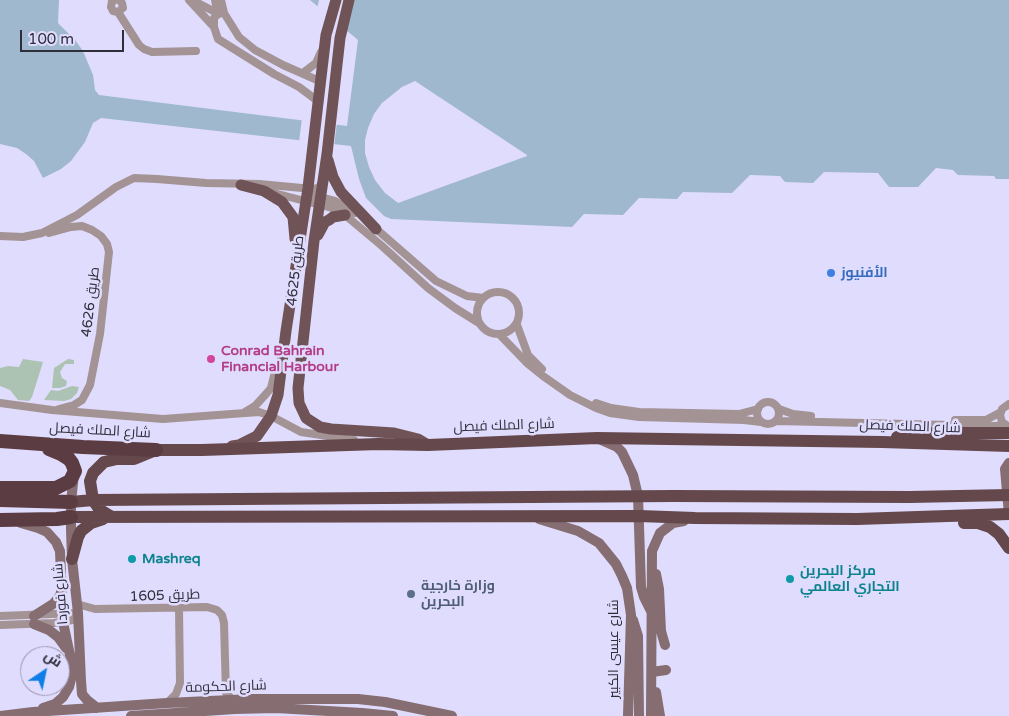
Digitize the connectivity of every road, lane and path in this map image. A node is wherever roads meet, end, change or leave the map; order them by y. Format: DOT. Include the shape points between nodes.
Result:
graph roads {
  1 [pos="115,0"];
  2 [pos="190,0"];
  3 [pos="215,0"];
  4 [pos="221,0"];
  5 [pos="336,0"];
  6 [pos="349,0"];
  7 [pos="221,14"];
  8 [pos="330,21"];
  9 [pos="214,26"];
  10 [pos="235,32"];
  11 [pos="226,46"];
  12 [pos="321,50"];
  13 [pos="196,51"];
  14 [pos="303,73"];
  15 [pos="317,80"];
  16 [pos="315,98"];
  17 [pos="316,115"];
  18 [pos="327,150"];
  19 [pos="323,182"];
  20 [pos="241,185"];
  21 [pos="307,194"];
  22 [pos="320,200"];
  23 [pos="346,215"];
  24 [pos="376,229"];
  25 [pos="42,233"];
  26 [pos="0,236"];
  27 [pos="314,241"];
  28 [pos="298,257"];
  29 [pos="483,298"];
  30 [pos="479,322"];
  31 [pos="517,325"];
  32 [pos="500,335"];
  33 [pos="283,359"];
  34 [pos="0,403"];
  35 [pos="1009,404"];
  36 [pos="758,409"];
  37 [pos="779,409"];
  38 [pos="52,410"];
  39 [pos="245,412"];
  40 [pos="1001,412"];
  41 [pos="271,416"];
  42 [pos="776,421"];
  43 [pos="761,422"];
  44 [pos="1008,428"];
  45 [pos="597,438"];
  46 [pos="0,441"];
  47 [pos="882,442"];
  48 [pos="21,444"];
  49 [pos="378,444"];
  50 [pos="428,445"];
  51 [pos="1006,448"];
  52 [pos="156,450"];
  53 [pos="202,450"];
  54 [pos="1009,463"];
  55 [pos="75,471"];
  56 [pos="0,488"];
  57 [pos="1008,495"];
  58 [pos="638,496"];
  59 [pos="0,500"];
  60 [pos="92,500"];
  61 [pos="70,502"];
  62 [pos="1009,514"];
  63 [pos="110,516"];
  64 [pos="639,516"];
  65 [pos="70,517"];
  66 [pos="532,518"];
  67 [pos="695,518"];
  68 [pos="857,519"];
  69 [pos="5,520"];
  70 [pos="1009,548"];
  71 [pos="67,559"];
  72 [pos="651,561"];
  73 [pos="62,589"];
  74 [pos="179,608"];
  75 [pos="78,612"];
  76 [pos="652,612"];
  77 [pos="0,616"];
  78 [pos="63,618"];
  79 [pos="34,620"];
  80 [pos="0,625"];
  81 [pos="665,645"];
  82 [pos="71,660"];
  83 [pos="652,660"];
  84 [pos="634,661"];
  85 [pos="666,670"];
  86 [pos="634,675"];
  87 [pos="652,675"];
  88 [pos="628,687"];
  89 [pos="167,704"];
  90 [pos="97,708"];
  91 [pos="235,708"];
  92 [pos="276,708"];
  93 [pos="33,712"];
  94 [pos="362,714"];
  95 [pos="0,716"];
  96 [pos="131,716"];
  97 [pos="284,716"];
  98 [pos="393,716"];
  99 [pos="452,716"];
  100 [pos="622,716"];
  101 [pos="628,716"];
  102 [pos="639,716"];
  103 [pos="651,716"];
  104 [pos="660,716"];
  1 -- 13 [label="street" via="112,9 118,12 144,49 152,52"];
  2 -- 7 [label="street"];
  2 -- 9 [label="street"];
  3 -- 7 [label="street"];
  4 -- 7 [label="street"];
  5 -- 8 [label="main road, طريق 4625"];
  6 -- 18 [label="main road, طريق 4625" via="340,38"];
  7 -- 9 [label="street" via="214,18"];
  7 -- 10 [label="street"];
  8 -- 12 [label="street" via="324,30"];
  8 -- 17 [label="main road, طريق 4625"];
  9 -- 11 [label="street" via="218,40"];
  10 -- 11 [label="street"];
  10 -- 14 [label="street" via="260,53"];
  11 -- 16 [label="street"];
  12 -- 14 [label="street" via="316,63"];
  12 -- 15 [label="street"];
  14 -- 15 [label="street"];
  15 -- 16 [label="street"];
  16 -- 17 [label="street"];
  17 -- 21 [label="main road, طريق 4625"];
  18 -- 19 [label="main road, طريق 4625"];
  18 -- 24 [label="main road" via="333,177 341,192"];
  19 -- 21 [label="street, طريق 4626"];
  19 -- 22 [label="main road, طريق 4625"];
  20 -- 21 [label="street, طريق 4626"];
  20 -- 21 [label="street, طريق 4626" via="293,188"];
  20 -- 25 [label="street, طريق 4626" via="134,178 77,215"];
  20 -- 28 [label="main road" via="264,192 289,209 295,224"];
  21 -- 22 [label="street, طريق 4626"];
  21 -- 28 [label="main road, طريق 4625"];
  22 -- 23 [label="street"];
  22 -- 24 [label="street" via="342,204"];
  22 -- 27 [label="main road, طريق 4625"];
  23 -- 27 [label="main road" via="325,222"];
  23 -- 30 [label="street" via="428,288"];
  24 -- 29 [label="street" via="436,281 467,296"];
  25 -- 26 [label="street, طريق 4626" via="22,237"];
  25 -- 38 [label="street, طريق 4626" via="82,226 101,236 109,252 100,334 90,385 82,400"];
  27 -- 50 [label="main road, طريق 4625" via="298,388 302,413 320,427 400,434"];
  28 -- 33 [label="main road, طريق 4625"];
  29 -- 30 [label="street" via="478,307"];
  29 -- 31 [label="street" via="498,292 512,297 520,310"];
  30 -- 32 [label="street" via="486,331"];
  31 -- 32 [label="street"];
  31 -- 36 [label="street" via="528,355 538,366 598,404 639,412 739,414"];
  32 -- 43 [label="street" via="543,376 582,402 610,413"];
  33 -- 39 [label="street, طريق 4626" via="266,394"];
  33 -- 41 [label="main road, طريق 4625" via="278,395"];
  34 -- 38 [label="street, طريق 4626"];
  35 -- 40 [label="street"];
  36 -- 37 [label="street" via="768,402"];
  36 -- 43 [label="street" via="757,416"];
  37 -- 40 [label="street" via="808,416 939,420 981,420"];
  37 -- 42 [label="street"];
  38 -- 39 [label="street, طريق 4626" via="163,419 229,416"];
  39 -- 41 [label="street, طريق 4626"];
  40 -- 44 [label="street" via="1001,419"];
  41 -- 49 [label="street, طريق 4626" via="300,432"];
  41 -- 53 [label="main road, طريق 4625" via="251,440"];
  42 -- 43 [label="street" via="770,424"];
  42 -- 44 [label="street"];
  44 -- 47 [label="highway" via="922,433"];
  45 -- 47 [label="highway, شارع الملك فيصل"];
  45 -- 50 [label="highway, شارع الملك فيصل"];
  45 -- 58 [label="main road" via="622,452"];
  46 -- 48 [label="highway, شارع الملك فيصل"];
  47 -- 51 [label="highway, شارع الملك فيصل"];
  48 -- 52 [label="highway, شارع الملك فيصل"];
  48 -- 55 [label="highway" via="62,454 69,459"];
  49 -- 50 [label="highway, شارع الملك فيصل"];
  49 -- 53 [label="highway, شارع الملك فيصل"];
  52 -- 53 [label="highway, شارع الملك فيصل"];
  52 -- 60 [label="highway" via="134,459 104,462 90,481"];
  54 -- 57 [label="main road" via="1005,469"];
  55 -- 56 [label="highway" via="70,481 56,488"];
  55 -- 61 [label="main road, شارع فوردا"];
  57 -- 58 [label="highway"];
  57 -- 62 [label="main road"];
  58 -- 60 [label="highway"];
  58 -- 64 [label="main road"];
  59 -- 61 [label="highway"];
  60 -- 61 [label="highway"];
  60 -- 63 [label="highway"];
  61 -- 65 [label="main road, شارع فوردا"];
  62 -- 68 [label="highway"];
  63 -- 65 [label="highway"];
  63 -- 66 [label="highway"];
  63 -- 71 [label="highway" via="91,523 82,531"];
  64 -- 66 [label="highway"];
  64 -- 67 [label="highway"];
  64 -- 76 [label="main road" via="642,587"];
  65 -- 69 [label="highway"];
  65 -- 71 [label="main road, شارع فوردا"];
  66 -- 84 [label="main road, شارع عيسى الكبير" via="578,531 608,553 627,588"];
  67 -- 68 [label="highway"];
  67 -- 72 [label="main road" via="673,523 660,532"];
  68 -- 70 [label="highway" via="902,524 978,523 999,534"];
  69 -- 71 [label="main road" via="47,532"];
  71 -- 73 [label="main road, شارع فوردا"];
  71 -- 75 [label="main road, شارع فوردا"];
  72 -- 76 [label="main road"];
  72 -- 81 [label="main road" via="659,589"];
  73 -- 78 [label="main road, شارع فوردا"];
  73 -- 79 [label="main road" via="56,601"];
  74 -- 75 [label="street, طريق 1605"];
  74 -- 89 [label="street" via="180,683"];
  74 -- 91 [label="street, طريق 1605" via="213,608 222,615 226,690"];
  75 -- 78 [label="street"];
  75 -- 90 [label="main road, شارع فوردا" via="82,694"];
  76 -- 83 [label="main road"];
  77 -- 79 [label="street"];
  78 -- 79 [label="street"];
  78 -- 82 [label="main road, شارع فوردا"];
  79 -- 80 [label="street"];
  79 -- 82 [label="main road" via="58,637"];
  82 -- 93 [label="main road, شارع فوردا" via="71,679 63,696 55,704"];
  83 -- 84 [label="main road"];
  83 -- 87 [label="main road"];
  84 -- 86 [label="main road, شارع عيسى الكبير"];
  85 -- 87 [label="main road"];
  86 -- 87 [label="main road"];
  86 -- 88 [label="main road, شارع عيسى الكبير"];
  86 -- 102 [label="main road"];
  87 -- 103 [label="main road"];
  87 -- 104 [label="main road"];
  88 -- 100 [label="main road"];
  88 -- 101 [label="main road, شارع عيسى الكبير"];
  89 -- 90 [label="main road, شارع الحكومة"];
  89 -- 91 [label="main road, شارع الحكومة"];
  90 -- 93 [label="main road, شارع الحكومة"];
  91 -- 92 [label="main road, شارع الحكومة"];
  91 -- 96 [label="main road, شارع الحكومة"];
  91 -- 99 [label="main road, شارع الحكومة" via="358,699"];
  92 -- 94 [label="main road, شارع الحكومة"];
  92 -- 97 [label="street"];
  93 -- 95 [label="main road, شارع الحكومة"];
  94 -- 98 [label="main road, شارع الحكومة"];
}
